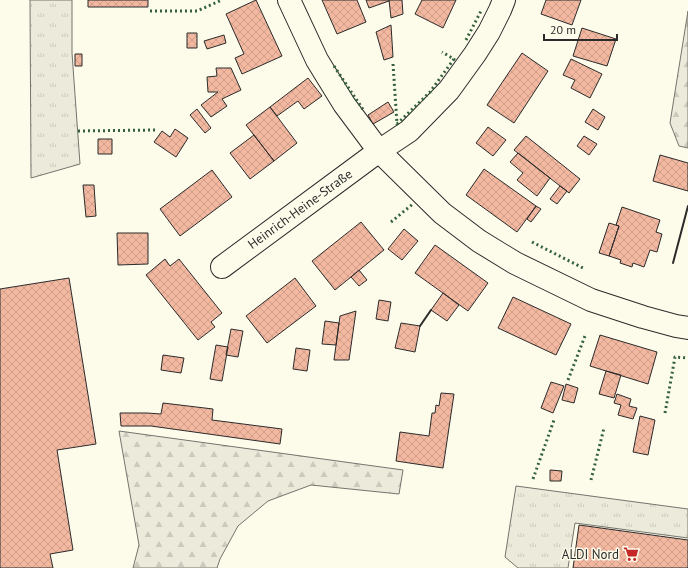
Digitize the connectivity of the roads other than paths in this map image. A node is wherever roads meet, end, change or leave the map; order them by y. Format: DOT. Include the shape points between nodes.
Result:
graph roads {
  1 [pos="289,0"];
  2 [pos="504,0"];
  3 [pos="379,151"];
  4 [pos="222,267"];
  5 [pos="688,328"];
  1 -- 3 [label="street" via="317,60 344,104"];
  2 -- 3 [label="street, Heinrich-Heine-Straße" via="489,32 449,90 409,131"];
  3 -- 4 [label="street, Heinrich-Heine-Straße"];
  3 -- 5 [label="street" via="442,213 515,263 591,300"];
}
